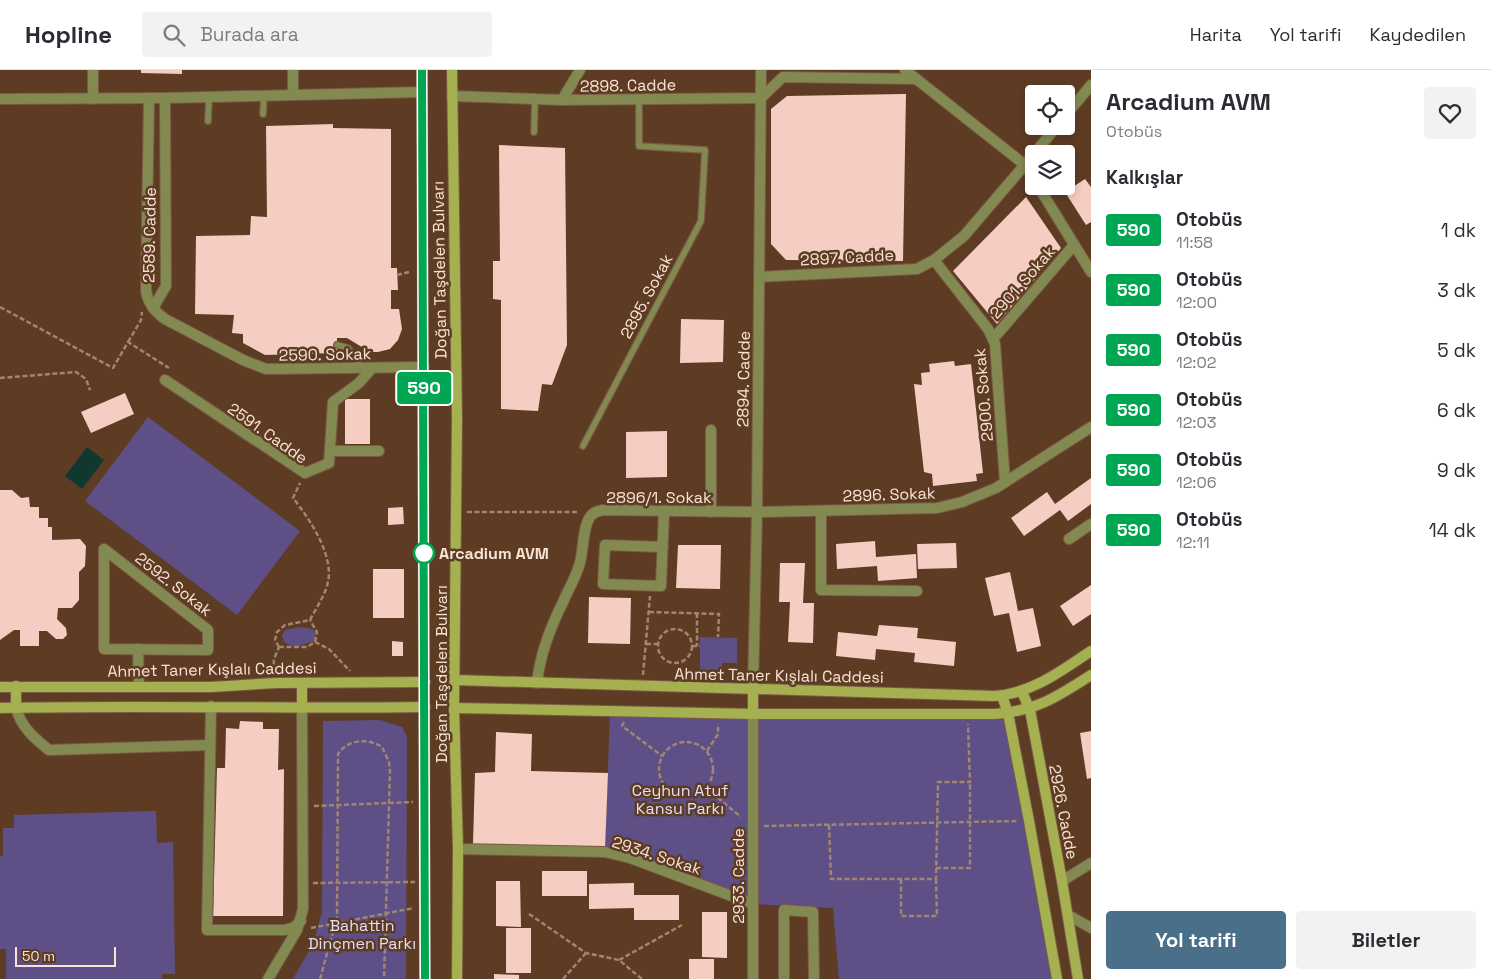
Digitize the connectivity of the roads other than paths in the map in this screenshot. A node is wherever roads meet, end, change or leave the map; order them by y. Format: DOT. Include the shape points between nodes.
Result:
graph roads {
  1 [pos="93,70"];
  2 [pos="293,70"];
  3 [pos="422,70"];
  4 [pos="452,70"];
  5 [pos="580,70"];
  6 [pos="761,70"];
  7 [pos="905,70"];
  8 [pos="809,74"];
  9 [pos="916,79"];
  10 [pos="1091,85"];
  11 [pos="422,92"];
  12 [pos="293,95"];
  13 [pos="264,96"];
  14 [pos="452,96"];
  15 [pos="209,97"];
  16 [pos="93,98"];
  17 [pos="149,98"];
  18 [pos="165,98"];
  19 [pos="761,98"];
  20 [pos="0,99"];
  21 [pos="535,99"];
  22 [pos="639,99"];
  23 [pos="562,100"];
  24 [pos="1075,104"];
  25 [pos="263,114"];
  26 [pos="208,121"];
  27 [pos="534,132"];
  28 [pos="1050,135"];
  29 [pos="1041,145"];
  30 [pos="1025,165"];
  31 [pos="1043,195"];
  32 [pos="148,204"];
  33 [pos="165,204"];
  34 [pos="1074,245"];
  35 [pos="934,260"];
  36 [pos="1091,272"];
  37 [pos="759,277"];
  38 [pos="153,308"];
  39 [pos="993,339"];
  40 [pos="337,345"];
  41 [pos="424,367"];
  42 [pos="367,368"];
  43 [pos="164,380"];
  44 [pos="1091,427"];
  45 [pos="711,430"];
  46 [pos="583,446"];
  47 [pos="330,450"];
  48 [pos="379,451"];
  49 [pos="1005,482"];
  50 [pos="664,512"];
  51 [pos="711,512"];
  52 [pos="757,512"];
  53 [pos="821,512"];
  54 [pos="1091,524"];
  55 [pos="1068,539"];
  56 [pos="663,547"];
  57 [pos="917,591"];
  58 [pos="138,649"];
  59 [pos="1091,651"];
  60 [pos="1091,675"];
  61 [pos="454,680"];
  62 [pos="302,682"];
  63 [pos="425,682"];
  64 [pos="537,683"];
  65 [pos="139,685"];
  66 [pos="16,686"];
  67 [pos="0,687"];
  68 [pos="211,687"];
  69 [pos="753,688"];
  70 [pos="1022,692"];
  71 [pos="1002,696"];
  72 [pos="211,706"];
  73 [pos="425,707"];
  74 [pos="0,708"];
  75 [pos="16,708"];
  76 [pos="302,708"];
  77 [pos="454,708"];
  78 [pos="1030,710"];
  79 [pos="1008,713"];
  80 [pos="753,714"];
  81 [pos="210,745"];
  82 [pos="458,849"];
  83 [pos="1091,863"];
  84 [pos="1062,881"];
  85 [pos="753,904"];
  86 [pos="1068,915"];
  87 [pos="299,926"];
  88 [pos="1091,928"];
  89 [pos="268,979"];
  90 [pos="425,979"];
  91 [pos="457,979"];
  92 [pos="753,979"];
  93 [pos="784,979"];
  94 [pos="814,979"];
  95 [pos="1057,979"];
  96 [pos="1078,979"];
  1 -- 16 [label="street"];
  2 -- 12 [label="street"];
  3 -- 11 [label="street, Doğan Taşdelen Bulvarı"];
  4 -- 14 [label="street, Doğan Taşdelen Bulvarı"];
  5 -- 23 [label="street"];
  6 -- 19 [label="street, 2894. Cadde"];
  7 -- 9 [label="street"];
  8 -- 9 [label="street"];
  8 -- 19 [label="street" via="783,77"];
  9 -- 30 [label="street"];
  10 -- 24 [label="street"];
  11 -- 12 [label="street"];
  11 -- 41 [label="street, Doğan Taşdelen Bulvarı"];
  12 -- 13 [label="street"];
  13 -- 15 [label="street"];
  13 -- 25 [label="lane"];
  14 -- 21 [label="street, 2898. Cadde"];
  14 -- 61 [label="street, Doğan Taşdelen Bulvarı" via="456,277"];
  15 -- 18 [label="street"];
  15 -- 26 [label="lane"];
  16 -- 17 [label="street"];
  16 -- 20 [label="street"];
  17 -- 18 [label="street"];
  17 -- 32 [label="street, 2589. Cadde"];
  18 -- 33 [label="street, 2589. Cadde"];
  19 -- 22 [label="street, 2898. Cadde"];
  19 -- 37 [label="street, 2894. Cadde"];
  21 -- 23 [label="street, 2898. Cadde"];
  21 -- 27 [label="lane"];
  22 -- 23 [label="street, 2898. Cadde"];
  22 -- 46 [label="lane, 2895. Sokak" via="639,146 705,150 701,220"];
  28 -- 29 [label="street"];
  30 -- 35 [label="street" via="960,240"];
  31 -- 34 [label="street"];
  32 -- 33 [label="street"];
  32 -- 38 [label="street, 2589. Cadde" via="146,291"];
  33 -- 38 [label="street, 2589. Cadde" via="166,286"];
  34 -- 36 [label="street"];
  34 -- 39 [label="street, 2901. Sokak"];
  35 -- 37 [label="street, 2897. Cadde" via="917,269"];
  35 -- 39 [label="street, 2900. Sokak"];
  37 -- 52 [label="street, 2894. Cadde"];
  38 -- 42 [label="street, 2590. Sokak" via="166,319 266,369"];
  39 -- 49 [label="street, 2900. Sokak"];
  40 -- 42 [label="lane" via="348,348"];
  41 -- 42 [label="street, 2590. Sokak"];
  41 -- 63 [label="street, Doğan Taşdelen Bulvarı"];
  42 -- 47 [label="street" via="359,384 334,402"];
  43 -- 47 [label="street, 2591. Cadde" via="305,472 329,463"];
  44 -- 49 [label="street, 2896. Sokak"];
  45 -- 51 [label="street"];
  47 -- 48 [label="street"];
  49 -- 53 [label="street, 2896. Sokak" via="962,502 937,508"];
  50 -- 51 [label="street, 2896/1. Sokak"];
  50 -- 56 [label="street"];
  50 -- 64 [label="street, 2896/1. Sokak" via="603,510 592,514 587,523 579,568 548,636"];
  51 -- 52 [label="street, 2896/1. Sokak"];
  52 -- 53 [label="street, 2896. Sokak"];
  52 -- 69 [label="street, 2894. Cadde"];
  53 -- 57 [label="street" via="821,590"];
  54 -- 55 [label="street"];
  56 -- 56 [label="street" via="661,586 603,584 605,545"];
  58 -- 58 [label="street, 2592. Sokak" via="104,649 104,549 208,630 208,650"];
  58 -- 65 [label="street"];
  59 -- 70 [label="street, Ahmet Taner Kışlalı Caddesi"];
  60 -- 78 [label="street"];
  61 -- 64 [label="street, Ahmet Taner Kışlalı Caddesi"];
  61 -- 77 [label="street, Doğan Taşdelen Bulvarı"];
  62 -- 63 [label="street, Ahmet Taner Kışlalı Caddesi"];
  62 -- 68 [label="street, Ahmet Taner Kışlalı Caddesi"];
  62 -- 76 [label="street"];
  63 -- 73 [label="street, Doğan Taşdelen Bulvarı"];
  64 -- 69 [label="street, Ahmet Taner Kışlalı Caddesi"];
  65 -- 66 [label="street, Ahmet Taner Kışlalı Caddesi"];
  65 -- 68 [label="street, Ahmet Taner Kışlalı Caddesi"];
  66 -- 67 [label="street, Ahmet Taner Kışlalı Caddesi"];
  66 -- 75 [label="street"];
  68 -- 72 [label="street"];
  69 -- 71 [label="street, Ahmet Taner Kışlalı Caddesi"];
  69 -- 80 [label="street"];
  70 -- 71 [label="street, Ahmet Taner Kışlalı Caddesi"];
  70 -- 78 [label="street, 2926. Cadde"];
  71 -- 79 [label="street"];
  72 -- 75 [label="street"];
  72 -- 76 [label="street"];
  72 -- 81 [label="street"];
  73 -- 76 [label="street"];
  73 -- 90 [label="street, Doğan Taşdelen Bulvarı"];
  74 -- 75 [label="street"];
  75 -- 81 [label="street" via="19,720 49,750"];
  76 -- 87 [label="street" via="303,883"];
  77 -- 80 [label="street"];
  77 -- 82 [label="street, Doğan Taşdelen Bulvarı"];
  78 -- 79 [label="street"];
  78 -- 84 [label="street, 2926. Cadde"];
  79 -- 80 [label="street"];
  79 -- 95 [label="street"];
  80 -- 85 [label="street, 2933. Cadde"];
  81 -- 87 [label="street" via="207,930 284,930"];
  82 -- 85 [label="street, 2934. Sokak" via="605,852 630,858"];
  82 -- 91 [label="street, Doğan Taşdelen Bulvarı"];
  83 -- 84 [label="street"];
  84 -- 86 [label="street, 2926. Cadde"];
  85 -- 92 [label="street, 2933. Cadde"];
  86 -- 88 [label="street"];
  86 -- 96 [label="street, 2926. Cadde"];
  87 -- 89 [label="street"];
  93 -- 94 [label="street" via="784,910 813,912"];
}
